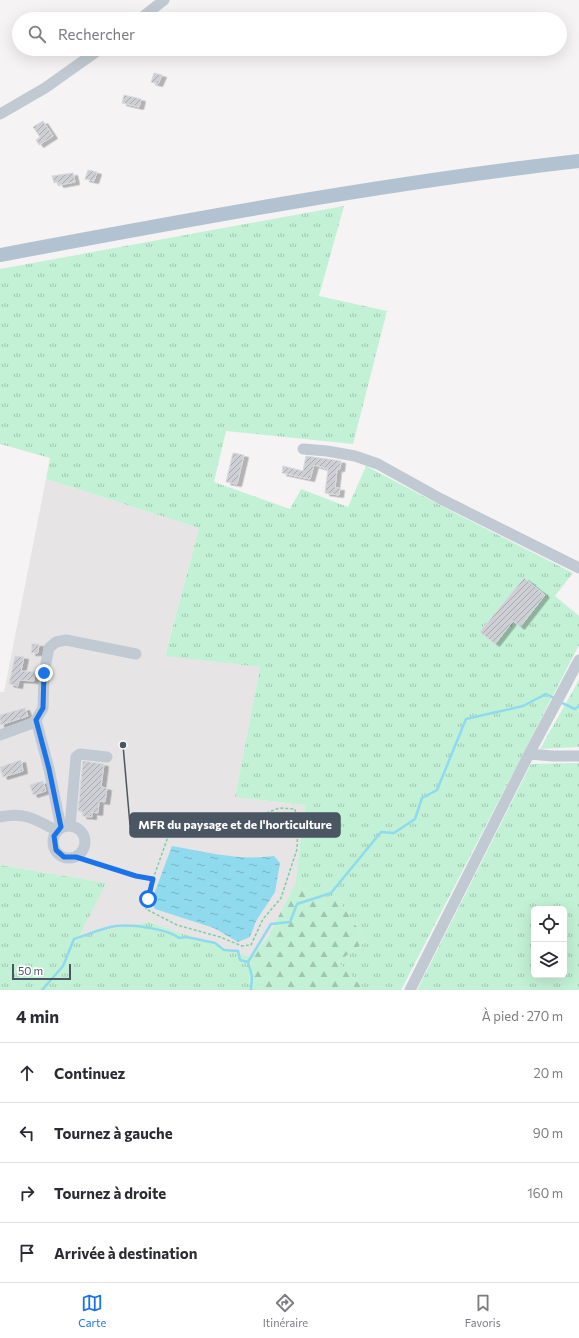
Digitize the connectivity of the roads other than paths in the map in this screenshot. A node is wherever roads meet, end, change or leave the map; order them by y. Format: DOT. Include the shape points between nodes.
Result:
graph roads {
  1 [pos="164,0"];
  2 [pos="149,12"];
  3 [pos="90,56"];
  4 [pos="0,114"];
  5 [pos="579,161"];
  6 [pos="0,255"];
  7 [pos="303,450"];
  8 [pos="579,568"];
  9 [pos="136,654"];
  10 [pos="579,660"];
  11 [pos="36,720"];
  12 [pos="0,735"];
  13 [pos="529,754"];
  14 [pos="579,756"];
  15 [pos="107,757"];
  16 [pos="0,817"];
  17 [pos="63,828"];
  18 [pos="410,990"];
  1 -- 2 [label="street"];
  3 -- 4 [label="street" via="45,88"];
  5 -- 6 [label="main road" via="252,210"];
  7 -- 8 [label="street" via="355,456 378,464 441,499"];
  9 -- 11 [label="street" via="66,640 56,642 49,648 44,673 43,708"];
  10 -- 13 [label="street"];
  11 -- 12 [label="street"];
  11 -- 17 [label="street"];
  13 -- 14 [label="street"];
  13 -- 18 [label="street"];
  15 -- 17 [label="street" via="80,754 76,757"];
  16 -- 17 [label="street" via="29,816"];
  17 -- 17 [label="street" via="80,831 85,838 85,846 76,857 64,857 58,853 54,841"];
}
